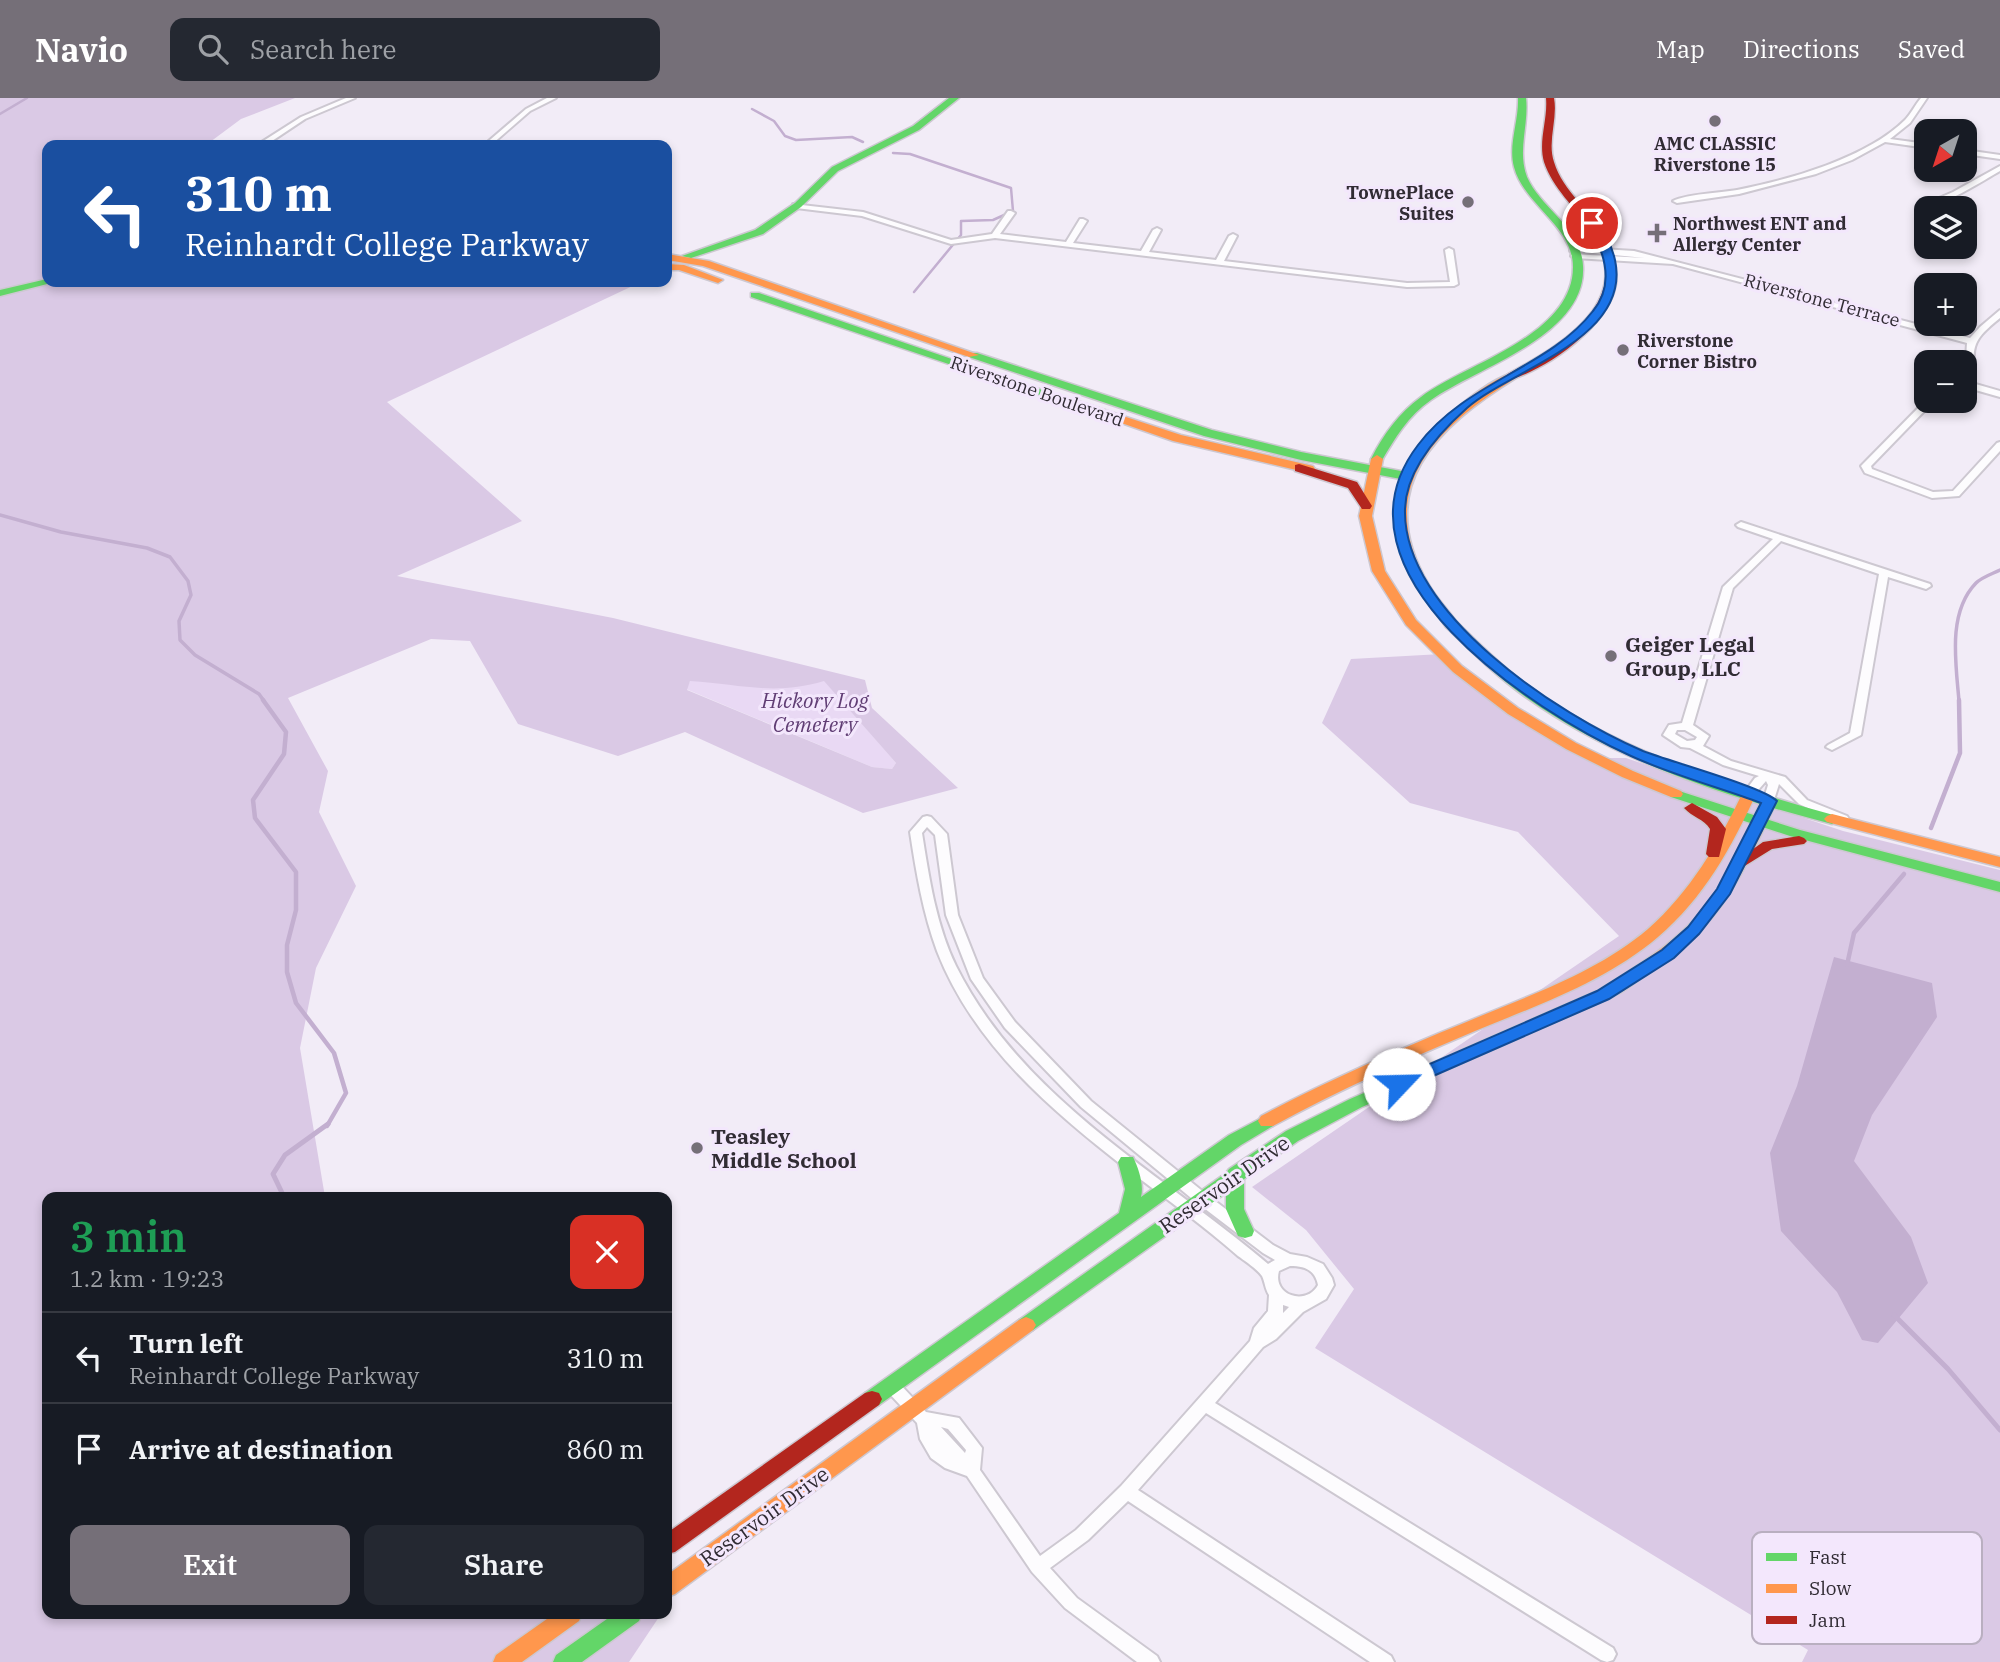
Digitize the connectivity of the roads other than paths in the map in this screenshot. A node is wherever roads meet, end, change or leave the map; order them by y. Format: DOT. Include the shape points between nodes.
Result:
graph roads {
  1 [pos="352,98"];
  2 [pos="554,98"];
  3 [pos="955,98"];
  4 [pos="1522,98"];
  5 [pos="1549,98"];
  6 [pos="1924,98"];
  7 [pos="269,140"];
  8 [pos="493,140"];
  9 [pos="1885,140"];
  10 [pos="1914,144"];
  11 [pos="1978,154"];
  12 [pos="2000,157"];
  13 [pos="2000,168"];
  14 [pos="1996,176"];
  15 [pos="1951,196"];
  16 [pos="1676,201"];
  17 [pos="799,203"];
  18 [pos="1011,213"];
  19 [pos="1083,221"];
  20 [pos="1157,230"];
  21 [pos="759,232"];
  22 [pos="995,236"];
  23 [pos="1233,236"];
  24 [pos="1068,245"];
  25 [pos="1449,250"];
  26 [pos="1574,253"];
  27 [pos="1143,254"];
  28 [pos="1608,254"];
  29 [pos="672,257"];
  30 [pos="685,257"];
  31 [pos="1673,262"];
  32 [pos="672,263"];
  33 [pos="1218,264"];
  34 [pos="672,266"];
  35 [pos="42,276"];
  36 [pos="736,276"];
  37 [pos="718,280"];
  38 [pos="42,284"];
  39 [pos="0,285"];
  40 [pos="0,293"];
  41 [pos="2000,313"];
  42 [pos="1971,341"];
  43 [pos="1968,350"];
  44 [pos="1977,387"];
  45 [pos="2000,394"];
  46 [pos="1918,413"];
  47 [pos="1388,442"];
  48 [pos="2000,445"];
  49 [pos="1322,460"];
  50 [pos="1299,468"];
  51 [pos="1372,474"];
  52 [pos="1405,480"];
  53 [pos="1366,506"];
  54 [pos="1741,525"];
  55 [pos="1779,538"];
  56 [pos="1884,572"];
  57 [pos="1926,586"];
  58 [pos="1719,617"];
  59 [pos="1687,726"];
  60 [pos="1693,745"];
  61 [pos="1832,747"];
  62 [pos="1624,773"];
  63 [pos="1769,776"];
  64 [pos="1749,794"];
  65 [pos="1769,801"];
  66 [pos="1739,817"];
  67 [pos="1759,823"];
  68 [pos="1853,824"];
  69 [pos="1860,850"];
  70 [pos="1713,862"];
  71 [pos="2000,862"];
  72 [pos="1738,867"];
  73 [pos="2000,887"];
  74 [pos="1127,1162"];
  75 [pos="1235,1174"];
  76 [pos="1178,1179"];
  77 [pos="1163,1190"];
  78 [pos="1201,1198"];
  79 [pos="1187,1209"];
  80 [pos="1128,1216"];
  81 [pos="1245,1231"];
  82 [pos="1288,1260"];
  83 [pos="1269,1274"];
  84 [pos="1277,1295"];
  85 [pos="1304,1303"];
  86 [pos="1258,1343"];
  87 [pos="891,1385"];
  88 [pos="1204,1404"];
  89 [pos="919,1412"];
  90 [pos="972,1471"];
  91 [pos="1127,1491"];
  92 [pos="672,1541"];
  93 [pos="1038,1567"];
  94 [pos="672,1584"];
  95 [pos="564,1619"];
  96 [pos="624,1619"];
  97 [pos="1607,1654"];
  98 [pos="1146,1661"];
  99 [pos="504,1662"];
  100 [pos="564,1662"];
  101 [pos="1385,1662"];
  1 -- 7 [label="street" via="303,118"];
  2 -- 8 [label="street" via="528,110"];
  3 -- 17 [label="street" via="916,128 835,169"];
  4 -- 26 [label="street" via="1519,169 1564,229"];
  5 -- 28 [label="street" via="1548,160"];
  6 -- 9 [label="street"];
  9 -- 10 [label="street"];
  9 -- 16 [label="street" via="1848,161 1764,185"];
  11 -- 12 [label="street"];
  13 -- 14 [label="street"];
  14 -- 15 [label="street"];
  17 -- 21 [label="street"];
  17 -- 22 [label="street" via="863,214 951,242"];
  18 -- 22 [label="street"];
  19 -- 24 [label="street"];
  20 -- 27 [label="street"];
  21 -- 30 [label="street"];
  21 -- 36 [label="street" via="725,258"];
  22 -- 24 [label="street"];
  23 -- 33 [label="street"];
  24 -- 27 [label="street"];
  25 -- 33 [label="street" via="1454,284 1407,285"];
  26 -- 28 [label="street, Riverstone Terrace"];
  26 -- 47 [label="street" via="1576,286 1555,318 1427,398"];
  27 -- 33 [label="street"];
  28 -- 31 [label="street, Riverstone Terrace"];
  28 -- 52 [label="street" via="1609,290 1591,323 1454,412 1422,447"];
  29 -- 30 [label="street"];
  30 -- 32 [label="street"];
  30 -- 36 [label="street, Riverstone Boulevard"];
  30 -- 37 [label="street, Riverstone Boulevard"];
  31 -- 42 [label="street, Riverstone Terrace"];
  34 -- 37 [label="street"];
  35 -- 39 [label="street"];
  36 -- 49 [label="street, Riverstone Boulevard" via="1192,428"];
  37 -- 50 [label="street, Riverstone Boulevard" via="1177,438"];
  38 -- 40 [label="street"];
  41 -- 42 [label="street"];
  42 -- 43 [label="street"];
  44 -- 45 [label="street"];
  46 -- 48 [label="street" via="1866,466 1868,471 1932,495 1956,494"];
  47 -- 49 [label="street" via="1363,456"];
  47 -- 51 [label="street"];
  49 -- 51 [label="street, Riverstone Boulevard"];
  50 -- 51 [label="street, Riverstone Boulevard"];
  50 -- 53 [label="street" via="1353,485"];
  51 -- 52 [label="street, Riverstone Boulevard"];
  51 -- 53 [label="street"];
  52 -- 64 [label="street" via="1398,510 1404,546 1421,584 1464,639 1527,692 1579,723 1671,768"];
  53 -- 62 [label="street" via="1368,535 1378,567 1395,600 1425,639 1511,711"];
  54 -- 55 [label="street"];
  55 -- 56 [label="street"];
  55 -- 58 [label="street" via="1728,587"];
  56 -- 57 [label="street"];
  56 -- 61 [label="street" via="1855,735"];
  58 -- 59 [label="street"];
  59 -- 60 [label="street" via="1703,736"];
  59 -- 60 [label="street" via="1673,727 1669,734 1678,742"];
  60 -- 63 [label="street" via="1711,757"];
  62 -- 66 [label="street"];
  62 -- 70 [label="street" via="1712,820 1718,829"];
  63 -- 64 [label="street" via="1759,780"];
  63 -- 65 [label="street" via="1774,785"];
  63 -- 68 [label="street" via="1789,784 1803,802"];
  64 -- 65 [label="street"];
  64 -- 66 [label="street, Reservoir Drive"];
  65 -- 67 [label="street, Reservoir Drive"];
  65 -- 68 [label="street"];
  66 -- 67 [label="street"];
  66 -- 70 [label="street, Reservoir Drive"];
  67 -- 69 [label="street"];
  67 -- 72 [label="street, Reservoir Drive"];
  68 -- 71 [label="street"];
  69 -- 72 [label="street" via="1781,840 1764,844"];
  69 -- 73 [label="street"];
  70 -- 76 [label="street, Reservoir Drive" via="1672,915 1612,962 1316,1093 1235,1139"];
  72 -- 75 [label="street, Reservoir Drive" via="1693,930 1638,975 1584,1004 1312,1124"];
  74 -- 76 [label="street" via="1052,1101 990,1032 961,986 934,920 921,864 916,832 927,820 941,834 952,915 977,979 1010,1025 1076,1094"];
  74 -- 77 [label="street"];
  74 -- 80 [label="street" via="1136,1188"];
  75 -- 78 [label="street, Reservoir Drive"];
  75 -- 81 [label="street" via="1235,1209"];
  76 -- 77 [label="street, Reservoir Drive"];
  76 -- 78 [label="street"];
  77 -- 79 [label="street"];
  77 -- 80 [label="street, Reservoir Drive"];
  78 -- 79 [label="street, Reservoir Drive"];
  78 -- 81 [label="street"];
  79 -- 83 [label="street"];
  79 -- 89 [label="street, Reservoir Drive"];
  80 -- 87 [label="street, Reservoir Drive"];
  81 -- 82 [label="street"];
  82 -- 83 [label="street"];
  82 -- 85 [label="street" via="1307,1261 1325,1278 1325,1292"];
  83 -- 84 [label="street"];
  84 -- 85 [label="street"];
  84 -- 86 [label="street" via="1275,1313 1259,1332"];
  85 -- 86 [label="street"];
  86 -- 88 [label="street"];
  87 -- 89 [label="street"];
  87 -- 92 [label="street, Reservoir Drive"];
  88 -- 91 [label="street"];
  88 -- 97 [label="street"];
  89 -- 90 [label="street" via="927,1442 948,1464"];
  89 -- 90 [label="street" via="953,1423 974,1448"];
  89 -- 94 [label="street, Reservoir Drive"];
  90 -- 93 [label="street"];
  91 -- 93 [label="street" via="1082,1535"];
  91 -- 101 [label="street"];
  93 -- 98 [label="street" via="1071,1603"];
  95 -- 99 [label="street"];
  96 -- 100 [label="street"];
}
